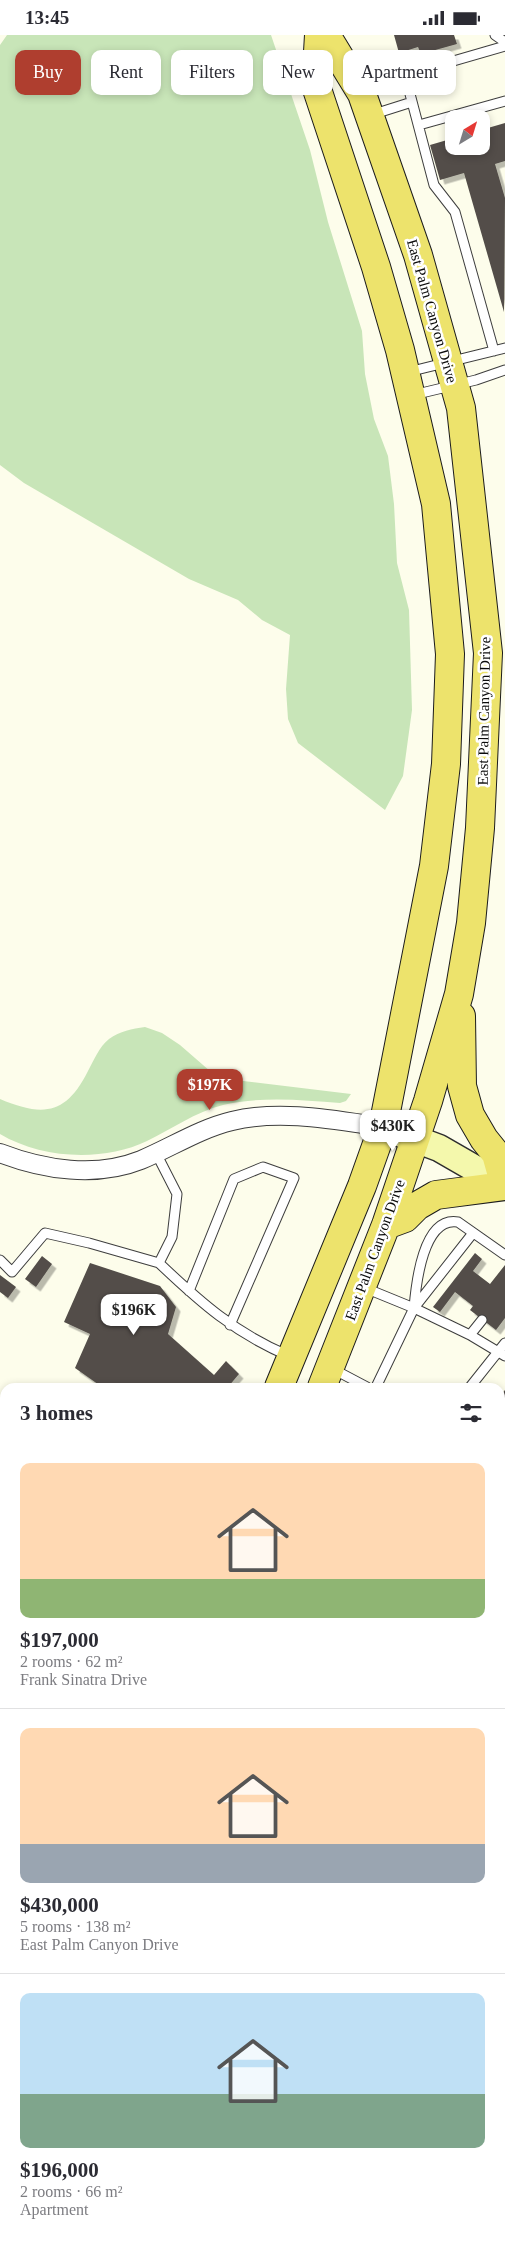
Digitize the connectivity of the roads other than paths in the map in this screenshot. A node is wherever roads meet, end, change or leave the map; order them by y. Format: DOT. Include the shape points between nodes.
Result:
graph roads {
  1 [pos="320,35"];
  2 [pos="326,35"];
  3 [pos="496,35"];
  4 [pos="505,44"];
  5 [pos="505,101"];
  6 [pos="412,102"];
  7 [pos="369,115"];
  8 [pos="419,125"];
  9 [pos="505,347"];
  10 [pos="494,351"];
  11 [pos="505,371"];
  12 [pos="450,374"];
  13 [pos="409,384"];
  14 [pos="459,994"];
  15 [pos="383,1127"];
  16 [pos="416,1138"];
  17 [pos="0,1153"];
  18 [pos="156,1153"];
  19 [pos="505,1186"];
  20 [pos="386,1225"];
  21 [pos="473,1233"];
  22 [pos="505,1242"];
  23 [pos="501,1253"];
  24 [pos="0,1260"];
  25 [pos="159,1263"];
  26 [pos="362,1287"];
  27 [pos="189,1291"];
  28 [pos="414,1308"];
  29 [pos="482,1320"];
  30 [pos="230,1325"];
  31 [pos="470,1335"];
  32 [pos="505,1343"];
  33 [pos="502,1353"];
  34 [pos="292,1357"];
  35 [pos="327,1377"];
  36 [pos="281,1383"];
  37 [pos="351,1383"];
  38 [pos="378,1383"];
  39 [pos="474,1383"];
  1 -- 13 [label="main road" via="316,86 376,267"];
  2 -- 7 [label="main road, East Palm Canyon Drive" via="362,94"];
  3 -- 4 [label="lane"];
  4 -- 6 [label="lane" via="405,75"];
  5 -- 8 [label="lane"];
  6 -- 7 [label="lane"];
  6 -- 8 [label="lane"];
  7 -- 12 [label="main road, East Palm Canyon Drive" via="418,255"];
  8 -- 10 [label="lane" via="434,185 455,212"];
  9 -- 10 [label="lane"];
  10 -- 12 [label="lane"];
  11 -- 12 [label="lane"];
  12 -- 13 [label="lane"];
  12 -- 13 [label="lane"];
  12 -- 14 [label="main road, East Palm Canyon Drive" via="460,408 492,677 471,923"];
  13 -- 15 [label="main road" via="436,504 450,654 446,764 434,866"];
  14 -- 16 [label="main road, East Palm Canyon Drive"];
  14 -- 19 [label="main road" via="463,1034 462,1086 470,1115 496,1154"];
  15 -- 16 [label="main road"];
  15 -- 18 [label="street" via="310,1118 253,1118 212,1127"];
  15 -- 34 [label="main road"];
  16 -- 19 [label="main road" via="470,1163"];
  16 -- 20 [label="main road, East Palm Canyon Drive"];
  17 -- 18 [label="street" via="47,1167 93,1170 130,1163"];
  18 -- 25 [label="lane" via="177,1194 172,1237"];
  19 -- 20 [label="main road" via="436,1195 405,1219"];
  20 -- 26 [label="main road, East Palm Canyon Drive"];
  21 -- 23 [label="lane"];
  21 -- 28 [label="lane"];
  21 -- 28 [label="lane" via="458,1222 449,1220 439,1226 432,1235 416,1280"];
  22 -- 23 [label="lane"];
  24 -- 25 [label="lane" via="12,1272 45,1233"];
  25 -- 27 [label="lane"];
  26 -- 28 [label="lane"];
  26 -- 35 [label="main road, East Palm Canyon Drive"];
  27 -- 30 [label="lane"];
  27 -- 30 [label="lane" via="234,1179 263,1167 294,1179"];
  28 -- 31 [label="lane"];
  28 -- 38 [label="lane"];
  29 -- 31 [label="lane"];
  30 -- 34 [label="lane"];
  31 -- 33 [label="lane"];
  32 -- 33 [label="lane"];
  33 -- 39 [label="lane"];
  34 -- 36 [label="main road"];
  35 -- 37 [label="lane"];
}
